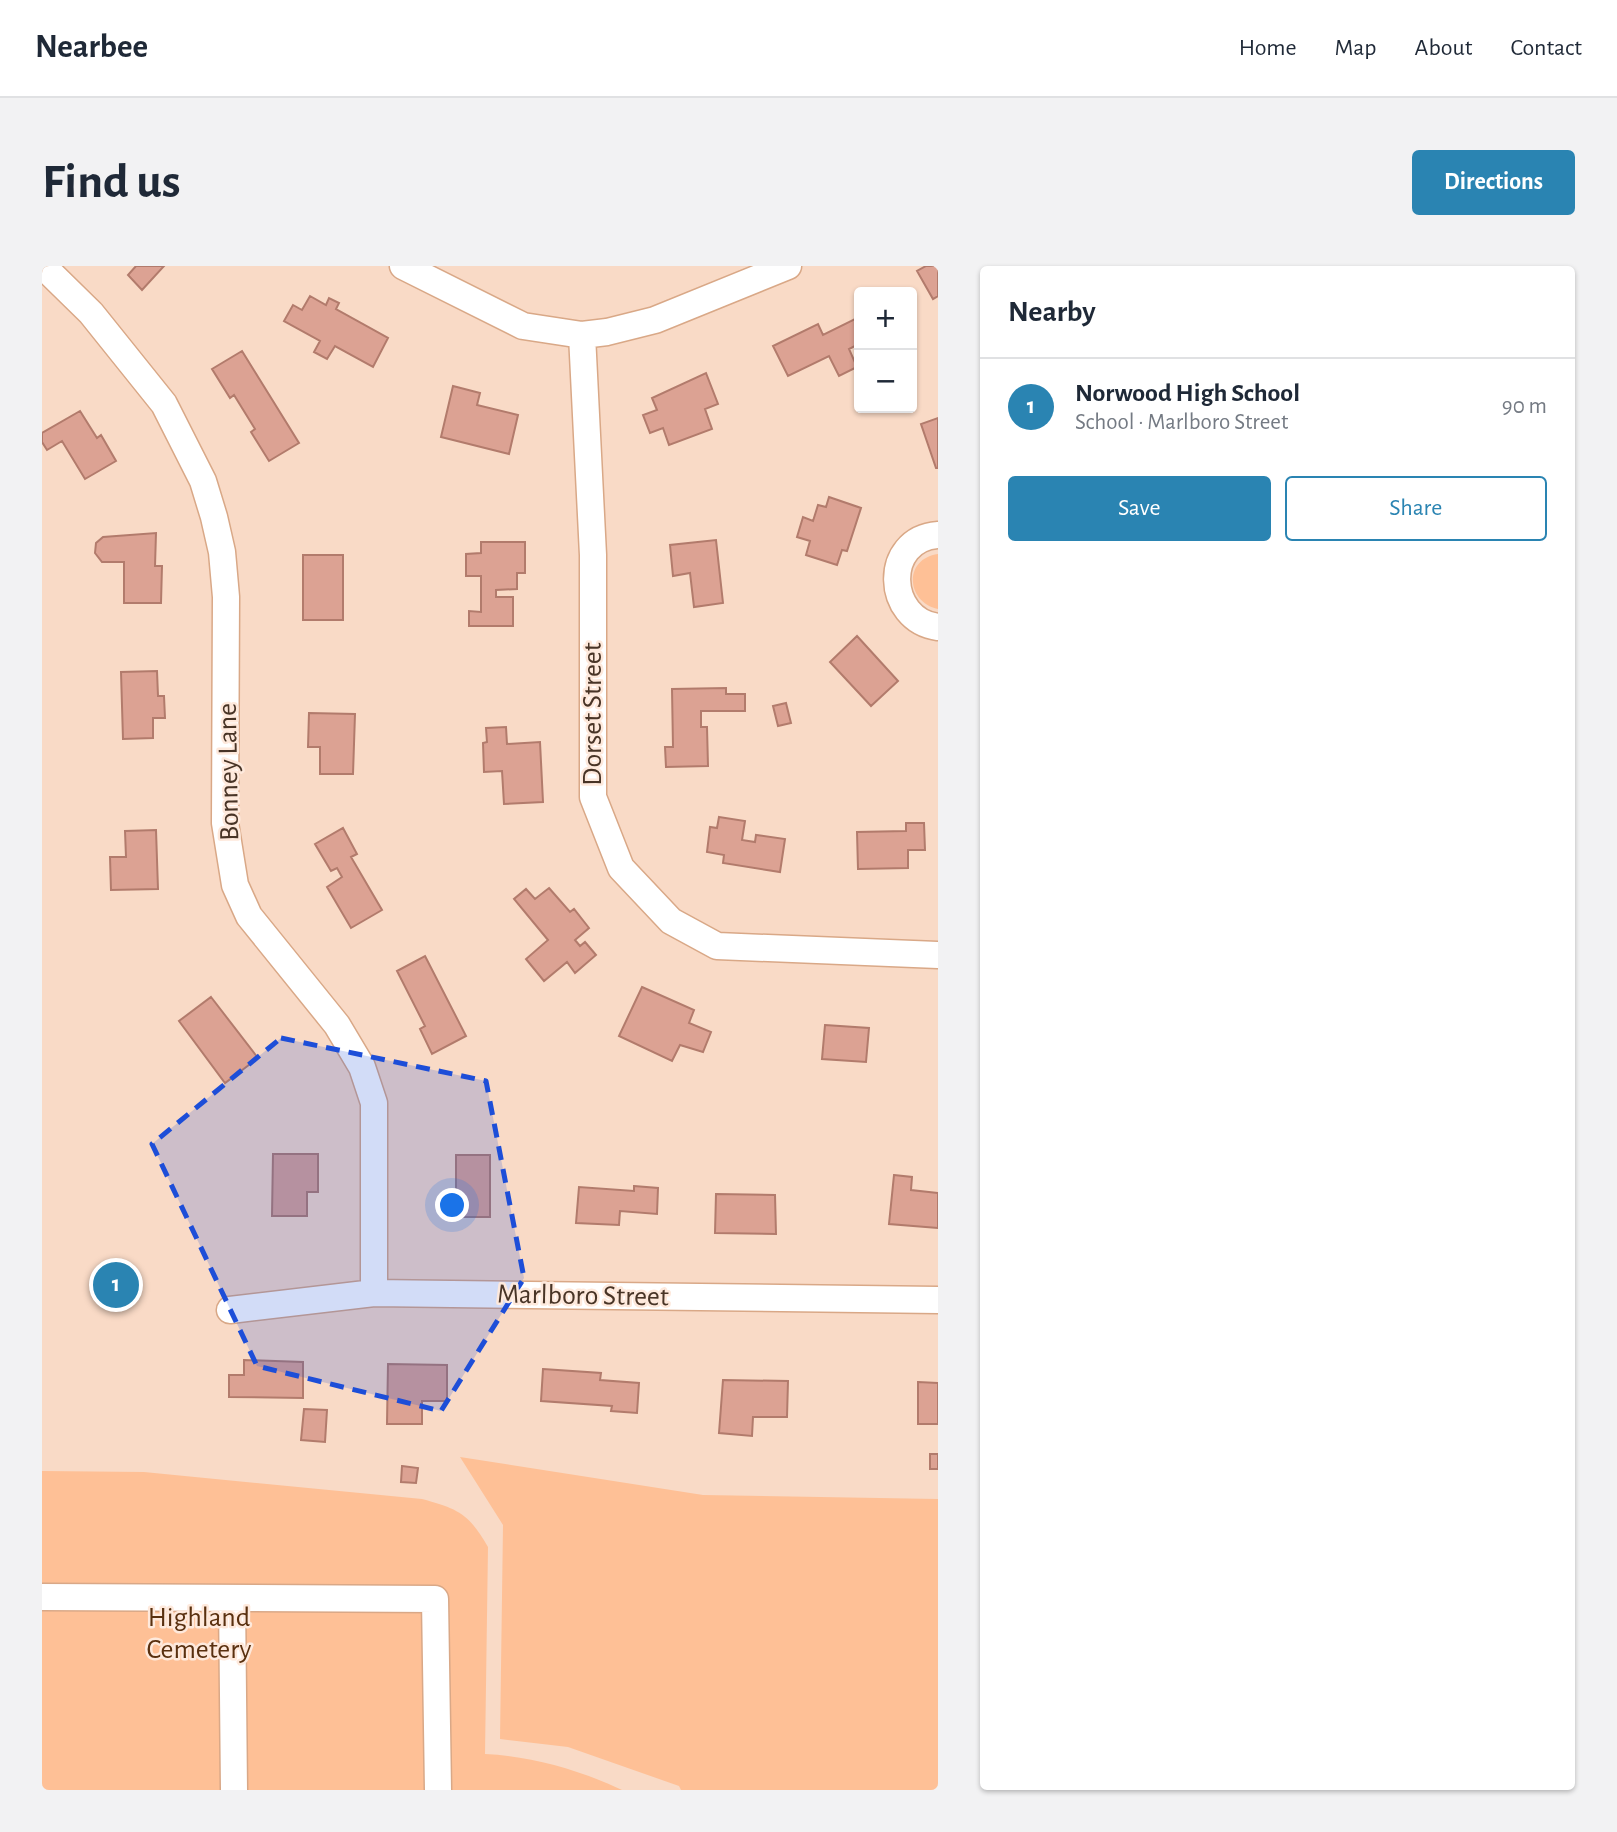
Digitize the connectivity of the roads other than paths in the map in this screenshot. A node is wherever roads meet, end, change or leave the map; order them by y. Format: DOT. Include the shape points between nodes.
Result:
graph roads {
  1 [pos="43,266"];
  2 [pos="402,266"];
  3 [pos="788,266"];
  4 [pos="582,335"];
  5 [pos="938,535"];
  6 [pos="938,627"];
  7 [pos="938,955"];
  8 [pos="374,1293"];
  9 [pos="938,1300"];
  10 [pos="230,1310"];
  11 [pos="42,1597"];
  12 [pos="232,1599"];
  13 [pos="234,1790"];
  14 [pos="438,1790"];
  1 -- 8 [label="street, Bonney Lane" via="91,313 163,404 203,481 215,517 226,597 225,823 235,886 248,916 337,1025 362,1067 374,1103"];
  2 -- 4 [label="street" via="523,326"];
  3 -- 4 [label="street" via="654,320"];
  4 -- 7 [label="street, Dorset Street" via="593,555 593,797 621,868 671,921 717,946"];
  5 -- 6 [label="street" via="917,541 906,551 895,579 904,607 915,619"];
  8 -- 9 [label="street, Marlboro Street"];
  8 -- 10 [label="street, Marlboro Street"];
  11 -- 12 [label="street"];
  12 -- 13 [label="street"];
  12 -- 14 [label="street" via="435,1599"];
}
